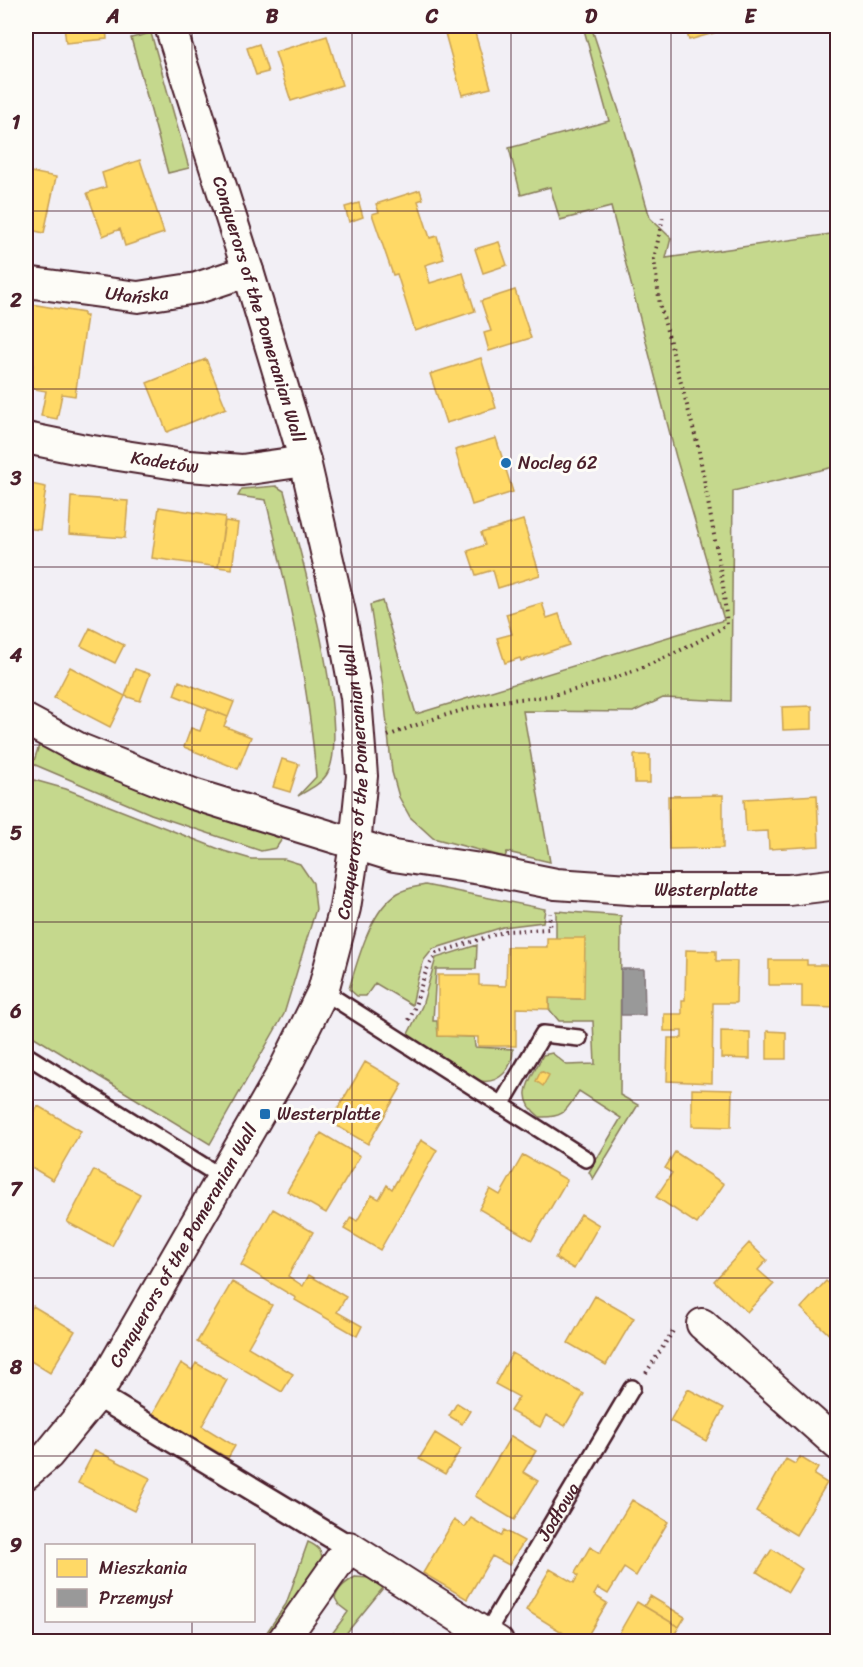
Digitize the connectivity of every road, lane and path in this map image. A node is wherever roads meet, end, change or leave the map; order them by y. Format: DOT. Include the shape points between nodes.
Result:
graph roads {
  1 [pos="170,26"];
  2 [pos="663,218"];
  3 [pos="248,271"];
  4 [pos="26,282"];
  5 [pos="26,438"];
  6 [pos="305,461"];
  7 [pos="26,720"];
  8 [pos="382,739"];
  9 [pos="355,844"];
  10 [pos="552,883"];
  11 [pos="837,884"];
  12 [pos="323,991"];
  13 [pos="579,1038"];
  14 [pos="398,1039"];
  15 [pos="26,1055"];
  16 [pos="501,1105"];
  17 [pos="586,1159"];
  18 [pos="223,1178"];
  19 [pos="702,1324"];
  20 [pos="662,1347"];
  21 [pos="632,1388"];
  22 [pos="97,1395"];
  23 [pos="837,1444"];
  24 [pos="26,1474"];
  25 [pos="349,1547"];
  26 [pos="492,1638"];
  27 [pos="282,1641"];
  1 -- 3 [label="street, Conquerors of the Pomeranian Wall"];
  2 -- 8 [label="path" via="654,259 660,305 698,446 727,625 657,662 595,684 556,694 494,702"];
  3 -- 4 [label="street, Ułańska" via="197,288 138,297"];
  3 -- 6 [label="street, Conquerors of the Pomeranian Wall"];
  5 -- 6 [label="street, Kadetów" via="189,466 242,470"];
  6 -- 9 [label="street, Conquerors of the Pomeranian Wall" via="356,697 362,776"];
  7 -- 9 [label="street, Westerplatte" via="80,749 193,794"];
  9 -- 10 [label="street, Westerplatte" via="394,856"];
  9 -- 12 [label="street, Conquerors of the Pomeranian Wall" via="345,908"];
  10 -- 11 [label="street, Westerplatte" via="643,890 789,890"];
  10 -- 14 [label="path" via="549,929 506,931 436,953 426,970 417,1005"];
  12 -- 14 [label="lane"];
  12 -- 18 [label="street, Conquerors of the Pomeranian Wall"];
  13 -- 16 [label="lane" via="543,1034"];
  14 -- 16 [label="lane"];
  15 -- 18 [label="lane"];
  16 -- 17 [label="lane"];
  18 -- 22 [label="street, Conquerors of the Pomeranian Wall"];
  19 -- 23 [label="street"];
  20 -- 21 [label="path" via="644,1378"];
  21 -- 26 [label="lane, Jodłowa"];
  22 -- 24 [label="street, Conquerors of the Pomeranian Wall" via="48,1455"];
  22 -- 25 [label="street"];
  25 -- 26 [label="street, Jodłowa"];
  25 -- 27 [label="street"];
}
